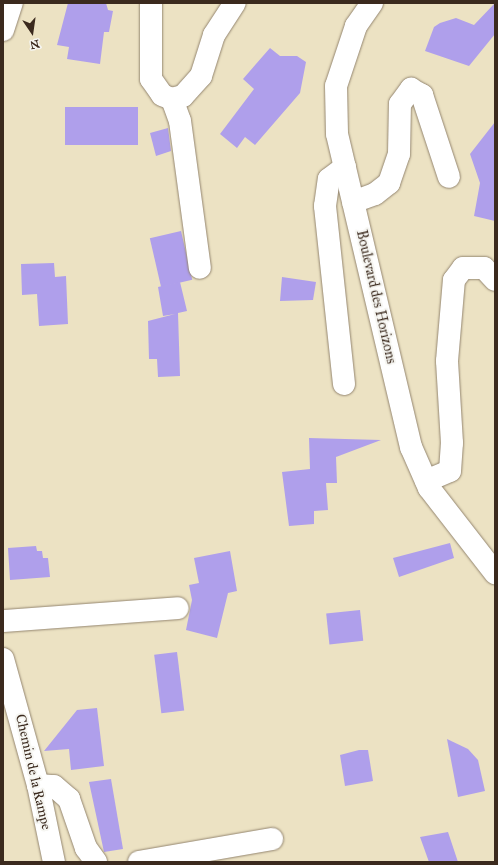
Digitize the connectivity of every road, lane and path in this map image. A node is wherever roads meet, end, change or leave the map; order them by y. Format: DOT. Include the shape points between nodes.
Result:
graph roads {
  1 [pos="12,3"];
  2 [pos="151,3"];
  3 [pos="236,3"];
  4 [pos="372,3"];
  5 [pos="3,30"];
  6 [pos="172,99"];
  7 [pos="345,167"];
  8 [pos="449,177"];
  9 [pos="353,202"];
  10 [pos="200,268"];
  11 [pos="495,280"];
  12 [pos="344,384"];
  13 [pos="426,481"];
  14 [pos="495,573"];
  15 [pos="178,608"];
  16 [pos="3,621"];
  17 [pos="3,659"];
  18 [pos="38,785"];
  19 [pos="272,839"];
  20 [pos="54,862"];
  21 [pos="96,862"];
  22 [pos="139,862"];
  1 -- 5 [label="street"];
  2 -- 6 [label="street" via="151,79 162,95"];
  3 -- 6 [label="street" via="214,35 201,76 183,96"];
  4 -- 7 [label="street, Boulevard des Horizons" via="356,26 336,86 337,134"];
  6 -- 10 [label="street" via="180,121"];
  7 -- 9 [label="street, Boulevard des Horizons"];
  7 -- 12 [label="street" via="329,179 325,206"];
  8 -- 9 [label="street" via="422,95 411,89 400,104 399,154 389,183 375,194"];
  9 -- 13 [label="street, Boulevard des Horizons" via="410,447"];
  11 -- 13 [label="street" via="484,268 463,268 454,280 447,361 452,443 450,472"];
  13 -- 14 [label="street, Boulevard des Horizons"];
  15 -- 16 [label="street"];
  17 -- 18 [label="street, Chemin de la Rampe"];
  18 -- 20 [label="street, Chemin de la Rampe"];
  18 -- 21 [label="street" via="54,786 69,799 86,848"];
  19 -- 22 [label="street"];
}
